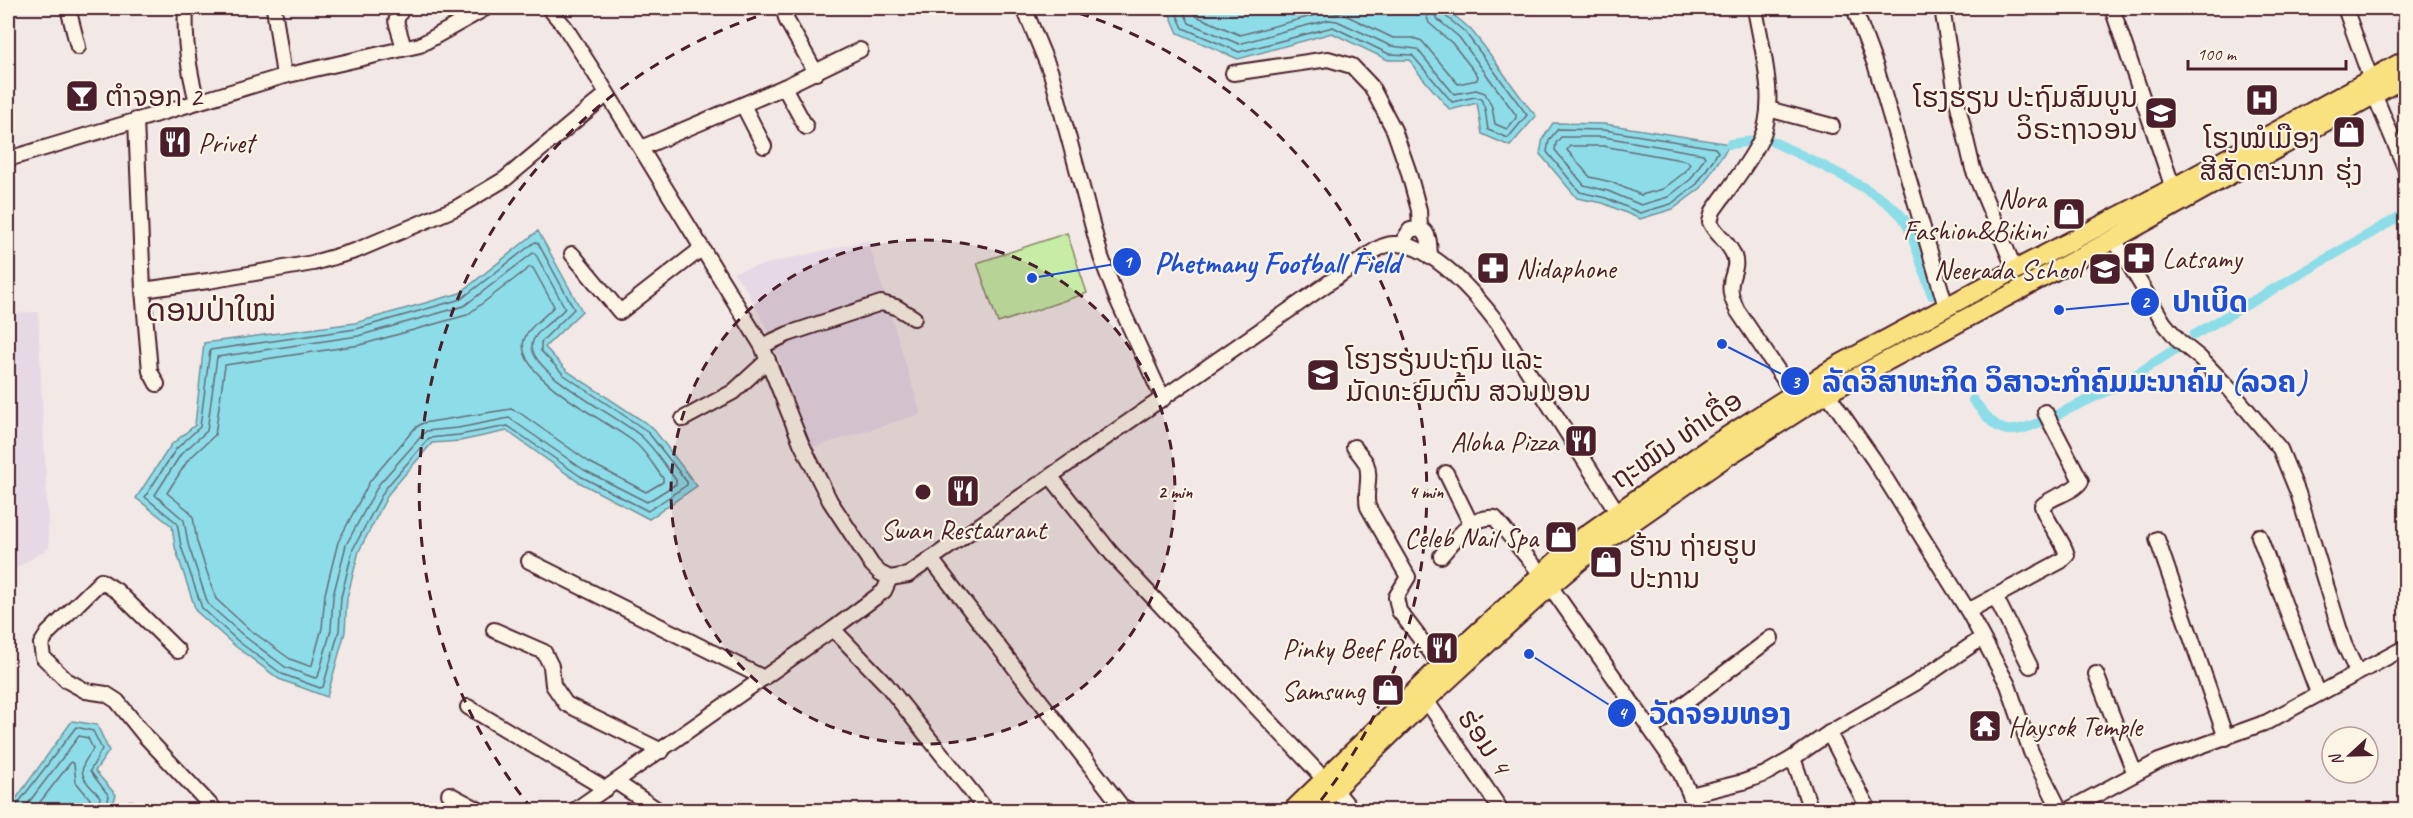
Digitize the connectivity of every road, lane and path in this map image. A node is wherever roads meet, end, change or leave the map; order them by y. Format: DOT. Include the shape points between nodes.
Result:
graph roads {
  1 [pos="68,8"];
  2 [pos="186,8"];
  3 [pos="274,8"];
  4 [pos="402,8"];
  5 [pos="486,8"];
  6 [pos="549,8"];
  7 [pos="783,8"];
  8 [pos="1024,8"];
  9 [pos="1755,8"];
  10 [pos="1854,8"];
  11 [pos="1942,8"];
  12 [pos="2112,8"];
  13 [pos="2344,8"];
  14 [pos="78,47"];
  15 [pos="404,48"];
  16 [pos="860,50"];
  17 [pos="2406,60"];
  18 [pos="816,73"];
  19 [pos="1233,73"];
  20 [pos="285,76"];
  21 [pos="2406,78"];
  22 [pos="784,87"];
  23 [pos="2373,87"];
  24 [pos="607,94"];
  25 [pos="197,102"];
  26 [pos="743,105"];
  27 [pos="1768,109"];
  28 [pos="136,120"];
  29 [pos="1832,126"];
  30 [pos="806,127"];
  31 [pos="764,146"];
  32 [pos="641,148"];
  33 [pos="8,159"];
  34 [pos="2406,170"];
  35 [pos="2176,195"];
  36 [pos="1420,228"];
  37 [pos="2114,239"];
  38 [pos="1401,244"];
  39 [pos="701,249"];
  40 [pos="572,254"];
  41 [pos="1430,257"];
  42 [pos="2015,270"];
  43 [pos="143,290"];
  44 [pos="1946,307"];
  45 [pos="914,318"];
  46 [pos="762,346"];
  47 [pos="768,360"];
  48 [pos="157,384"];
  49 [pos="1793,393"];
  50 [pos="1827,393"];
  51 [pos="1163,399"];
  52 [pos="2045,412"];
  53 [pos="683,419"];
  54 [pos="1354,447"];
  55 [pos="1446,473"];
  56 [pos="1050,477"];
  57 [pos="1621,518"];
  58 [pos="1471,524"];
  59 [pos="2259,536"];
  60 [pos="2157,539"];
  61 [pos="1441,556"];
  62 [pos="931,559"];
  63 [pos="529,561"];
  64 [pos="890,578"];
  65 [pos="1545,580"];
  66 [pos="1995,596"];
  67 [pos="1968,611"];
  68 [pos="833,629"];
  69 [pos="494,630"];
  70 [pos="1771,638"];
  71 [pos="1982,638"];
  72 [pos="2406,647"];
  73 [pos="178,651"];
  74 [pos="1441,666"];
  75 [pos="2030,666"];
  76 [pos="2357,672"];
  77 [pos="2096,674"];
  78 [pos="764,678"];
  79 [pos="2318,693"];
  80 [pos="1426,700"];
  81 [pos="468,707"];
  82 [pos="1651,729"];
  83 [pos="1829,733"];
  84 [pos="2226,738"];
  85 [pos="662,751"];
  86 [pos="1792,758"];
  87 [pos="2135,774"];
  88 [pos="611,785"];
  89 [pos="1330,785"];
  90 [pos="449,794"];
  91 [pos="1690,795"];
  92 [pos="215,810"];
  93 [pos="478,810"];
  94 [pos="575,810"];
  95 [pos="658,810"];
  96 [pos="986,810"];
  97 [pos="1130,810"];
  98 [pos="1293,810"];
  99 [pos="1313,810"];
  100 [pos="1352,810"];
  101 [pos="1501,810"];
  102 [pos="1697,810"];
  103 [pos="1811,810"];
  104 [pos="1869,810"];
  105 [pos="2060,810"];
  106 [pos="2068,810"];
  1 -- 14 [label="street"];
  2 -- 25 [label="street" via="186,52"];
  3 -- 20 [label="street"];
  4 -- 15 [label="street" via="396,21"];
  5 -- 15 [label="street" via="420,45"];
  6 -- 24 [label="street"];
  7 -- 18 [label="street"];
  8 -- 51 [label="street" via="1051,73 1101,257"];
  9 -- 27 [label="street"];
  10 -- 44 [label="street" via="1876,67"];
  11 -- 42 [label="street" via="1973,169"];
  12 -- 35 [label="street"];
  13 -- 23 [label="street"];
  15 -- 20 [label="street"];
  16 -- 18 [label="street"];
  17 -- 23 [label="main road, ຖະໝົນ ທ່າເດື່ອ"];
  18 -- 22 [label="street"];
  19 -- 36 [label="street" via="1328,59 1352,66 1371,86 1394,130 1419,210"];
  20 -- 25 [label="street"];
  21 -- 23 [label="main road, ຖະໝົນ ທ່າເດື່ອ"];
  22 -- 26 [label="street"];
  22 -- 30 [label="street"];
  23 -- 34 [label="street"];
  23 -- 35 [label="main road, ຖະໝົນ ທ່າເດື່ອ"];
  24 -- 32 [label="street"];
  24 -- 43 [label="street" via="505,179 456,208 355,251 313,263"];
  25 -- 28 [label="street"];
  26 -- 31 [label="street"];
  26 -- 32 [label="street"];
  27 -- 29 [label="street"];
  27 -- 49 [label="street" via="1761,140 1713,211 1710,222 1734,256 1731,297 1737,310"];
  28 -- 33 [label="street"];
  28 -- 43 [label="street"];
  32 -- 39 [label="street"];
  35 -- 37 [label="main road, ຖະໝົນ ທ່າເດື່ອ"];
  35 -- 42 [label="main road, ຖະໝົນ ທ່າເດື່ອ"];
  36 -- 38 [label="street" via="1410,230"];
  36 -- 41 [label="street" via="1429,240"];
  37 -- 50 [label="main road, ຖະໝົນ ທ່າເດື່ອ"];
  37 -- 76 [label="street" via="2164,323 2227,386 2280,449 2298,493 2344,644"];
  38 -- 41 [label="street"];
  38 -- 51 [label="street" via="1383,246"];
  39 -- 40 [label="street" via="620,312"];
  39 -- 46 [label="street"];
  41 -- 57 [label="street" via="1475,294 1498,324"];
  42 -- 44 [label="main road, ຖະໝົນ ທ່າເດື່ອ"];
  43 -- 48 [label="street" via="150,371"];
  44 -- 49 [label="main road, ຖະໝົນ ທ່າເດື່ອ"];
  45 -- 46 [label="street" via="881,303"];
  46 -- 47 [label="street"];
  47 -- 53 [label="street" via="733,392"];
  47 -- 64 [label="street" via="801,443 830,501 872,565"];
  49 -- 57 [label="main road, ຖະໝົນ ທ່າເດື່ອ"];
  50 -- 57 [label="main road, ຖະໝົນ ທ່າເດື່ອ"];
  50 -- 67 [label="street" via="1874,460"];
  51 -- 56 [label="street"];
  52 -- 66 [label="street" via="2080,481 2042,506 2067,555"];
  54 -- 74 [label="street" via="1369,474 1368,507 1408,578 1396,597 1399,611"];
  55 -- 58 [label="street"];
  56 -- 62 [label="street"];
  56 -- 89 [label="street" via="1112,554"];
  57 -- 65 [label="main road, ຖະໝົນ ທ່າເດື່ອ" via="1595,548"];
  58 -- 61 [label="street"];
  58 -- 65 [label="street" via="1495,518"];
  59 -- 79 [label="street"];
  60 -- 84 [label="street"];
  62 -- 64 [label="street" via="908,575"];
  62 -- 97 [label="street" via="1122,807"];
  63 -- 78 [label="street"];
  64 -- 68 [label="street" via="884,591"];
  65 -- 74 [label="main road, ຖະໝົນ ທ່າເດື່ອ"];
  65 -- 80 [label="main road, ຖະໝົນ ທ່າເດື່ອ"];
  65 -- 82 [label="street"];
  66 -- 67 [label="street"];
  66 -- 75 [label="street"];
  67 -- 71 [label="street"];
  68 -- 78 [label="street"];
  68 -- 96 [label="street" via="886,684"];
  69 -- 85 [label="street" via="544,652 551,666 553,685 566,704"];
  70 -- 82 [label="street"];
  71 -- 83 [label="street" via="1914,684"];
  71 -- 105 [label="street" via="2008,685 2031,752"];
  72 -- 76 [label="street"];
  73 -- 92 [label="street" via="117,591 101,581 40,644 43,657 66,680 117,701"];
  74 -- 89 [label="main road, ຖະໝົນ ທ່າເດື່ອ"];
  76 -- 79 [label="street"];
  77 -- 87 [label="street"];
  78 -- 85 [label="street"];
  79 -- 84 [label="street" via="2267,722"];
  80 -- 89 [label="main road, ຖະໝົນ ທ່າເດື່ອ"];
  80 -- 101 [label="street, ຮ່ອມ 4"];
  81 -- 88 [label="street"];
  82 -- 91 [label="street" via="1679,770"];
  83 -- 86 [label="street"];
  83 -- 104 [label="street"];
  84 -- 87 [label="street" via="2159,761"];
  85 -- 88 [label="street"];
  86 -- 91 [label="street" via="1743,782"];
  86 -- 103 [label="street"];
  87 -- 106 [label="street"];
  88 -- 94 [label="street"];
  88 -- 95 [label="street"];
  89 -- 98 [label="main road, ຖະໝົນ ທ່າເດື່ອ"];
  89 -- 99 [label="main road, ຖະໝົນ ທ່າເດື່ອ"];
  89 -- 100 [label="street"];
  90 -- 93 [label="street"];
  91 -- 102 [label="street"];
}
